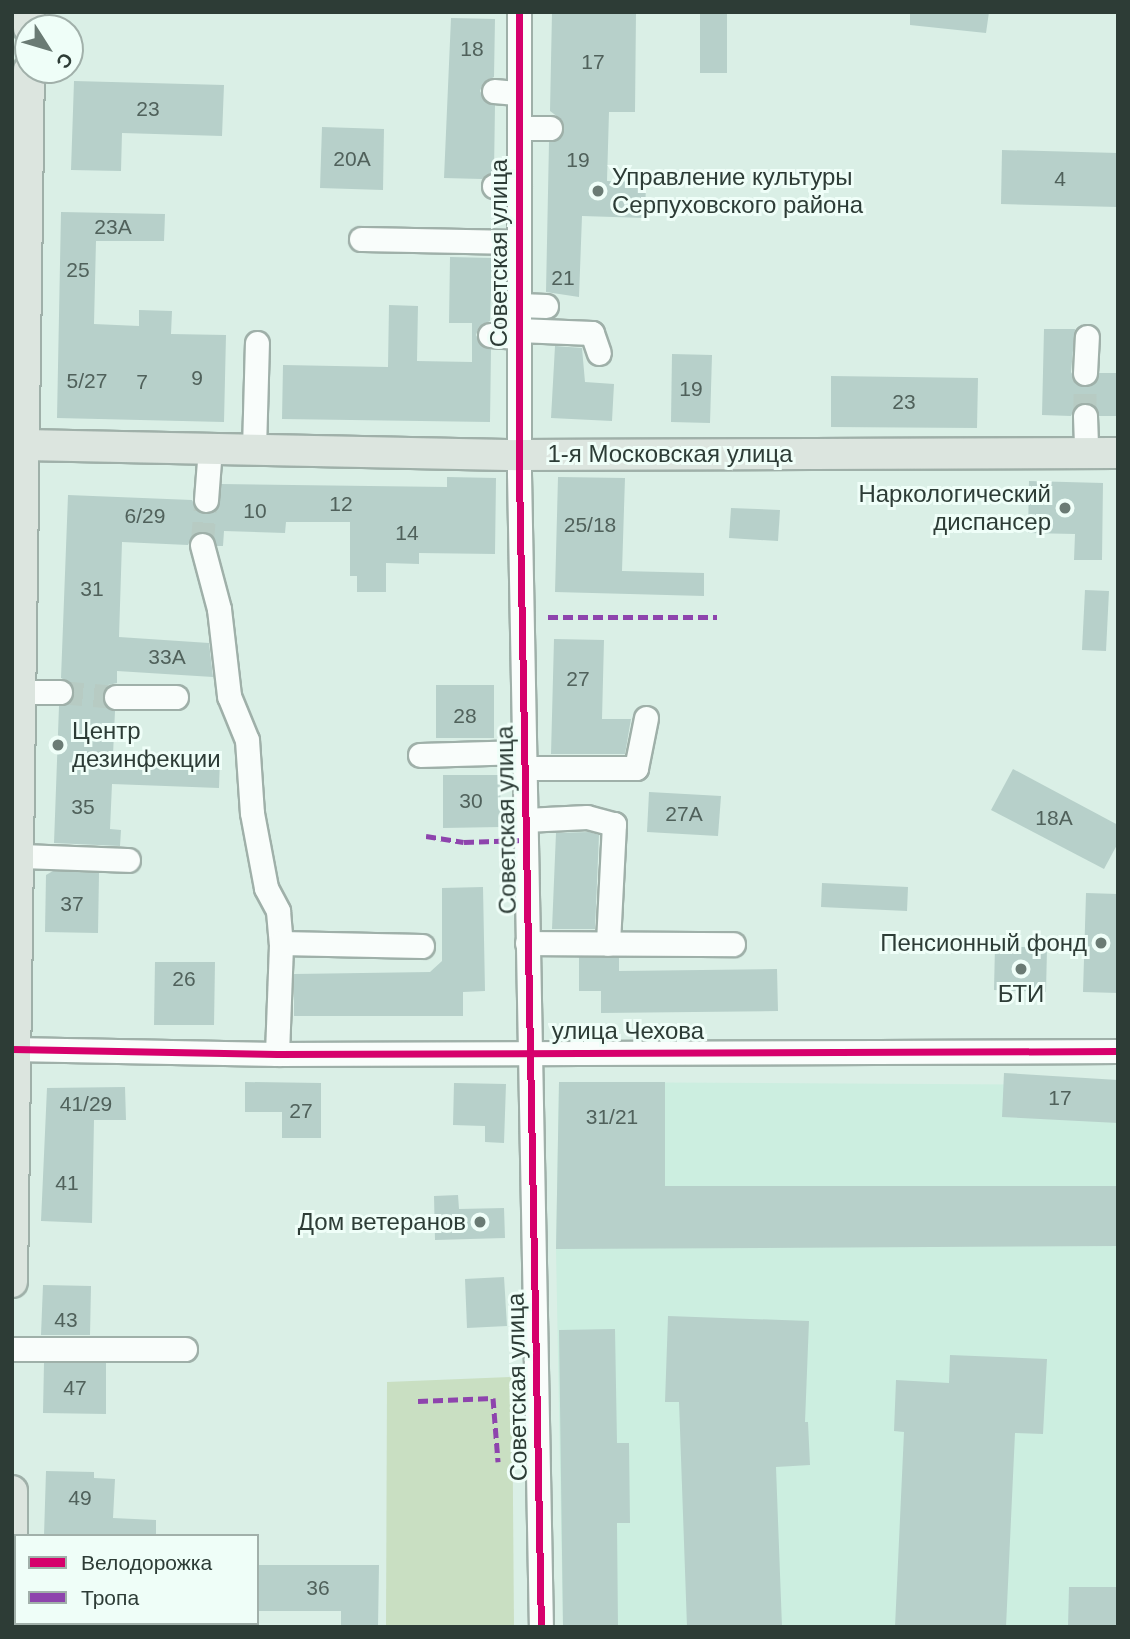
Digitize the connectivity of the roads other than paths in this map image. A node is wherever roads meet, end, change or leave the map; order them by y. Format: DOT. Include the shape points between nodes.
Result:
graph roads {
  1 [pos="519,12"];
  2 [pos="29,84"];
  3 [pos="494,91"];
  4 [pos="519,93"];
  5 [pos="519,128"];
  6 [pos="550,128"];
  7 [pos="494,186"];
  8 [pos="519,186"];
  9 [pos="361,239"];
  10 [pos="518,242"];
  11 [pos="518,305"];
  12 [pos="546,306"];
  13 [pos="518,333"];
  14 [pos="490,335"];
  15 [pos="1087,337"];
  16 [pos="257,343"];
  17 [pos="599,354"];
  18 [pos="1086,373"];
  19 [pos="1085,416"];
  20 [pos="19,445"];
  21 [pos="209,448"];
  22 [pos="254,449"];
  23 [pos="1086,453"];
  24 [pos="1118,453"];
  25 [pos="519,455"];
  26 [pos="206,500"];
  27 [pos="202,545"];
  28 [pos="60,692"];
  29 [pos="116,697"];
  30 [pos="176,698"];
  31 [pos="18,710"];
  32 [pos="646,718"];
  33 [pos="420,755"];
  34 [pos="524,760"];
  35 [pos="16,818"];
  36 [pos="525,820"];
  37 [pos="20,856"];
  38 [pos="128,860"];
  39 [pos="281,943"];
  40 [pos="527,943"];
  41 [pos="608,944"];
  42 [pos="733,944"];
  43 [pos="422,946"];
  44 [pos="14,1049"];
  45 [pos="529,1050"];
  46 [pos="1118,1051"];
  47 [pos="277,1054"];
  48 [pos="12,1282"];
  49 [pos="12,1349"];
  50 [pos="184,1349"];
  51 [pos="12,1491"];
  52 [pos="14,1582"];
  53 [pos="12,1607"];
  54 [pos="541,1627"];
  1 -- 4 [label="street, Советская улица"];
  2 -- 20 [label="main road"];
  3 -- 4 [label="street"];
  4 -- 5 [label="street, Советская улица"];
  5 -- 6 [label="street"];
  5 -- 8 [label="street, Советская улица"];
  7 -- 8 [label="street"];
  8 -- 10 [label="street, Советская улица"];
  9 -- 10 [label="street"];
  10 -- 11 [label="street, Советская улица"];
  11 -- 12 [label="street"];
  11 -- 13 [label="street, Советская улица"];
  13 -- 14 [label="street"];
  13 -- 17 [label="street" via="592,333"];
  13 -- 25 [label="street, Советская улица"];
  15 -- 18 [label="street"];
  16 -- 22 [label="street"];
  19 -- 23 [label="street"];
  20 -- 21 [label="main road, 1-я Московская улица"];
  20 -- 31 [label="main road"];
  21 -- 22 [label="main road, 1-я Московская улица"];
  21 -- 26 [label="street"];
  22 -- 25 [label="main road, 1-я Московская улица"];
  23 -- 24 [label="main road, 1-я Московская улица"];
  23 -- 25 [label="main road, 1-я Московская улица"];
  25 -- 34 [label="street, Советская улица"];
  27 -- 39 [label="street" via="219,609 229,696 247,740 255,826 266,888 278,911"];
  28 -- 31 [label="street"];
  29 -- 30 [label="street"];
  31 -- 35 [label="main road"];
  32 -- 34 [label="street" via="636,768"];
  33 -- 34 [label="street"];
  34 -- 36 [label="street, Советская улица"];
  35 -- 37 [label="main road"];
  36 -- 40 [label="street, Советская улица"];
  36 -- 41 [label="street" via="587,817 614,824"];
  37 -- 38 [label="street"];
  37 -- 44 [label="main road"];
  39 -- 43 [label="street"];
  39 -- 47 [label="street"];
  40 -- 41 [label="street"];
  40 -- 45 [label="street, Советская улица"];
  41 -- 42 [label="street"];
  44 -- 47 [label="street, улица Чехова"];
  44 -- 48 [label="main road"];
  45 -- 46 [label="street, улица Чехова"];
  45 -- 47 [label="street, улица Чехова"];
  45 -- 54 [label="street, Советская улица"];
  49 -- 50 [label="street"];
  51 -- 52 [label="main road"];
  52 -- 53 [label="main road"];
}
